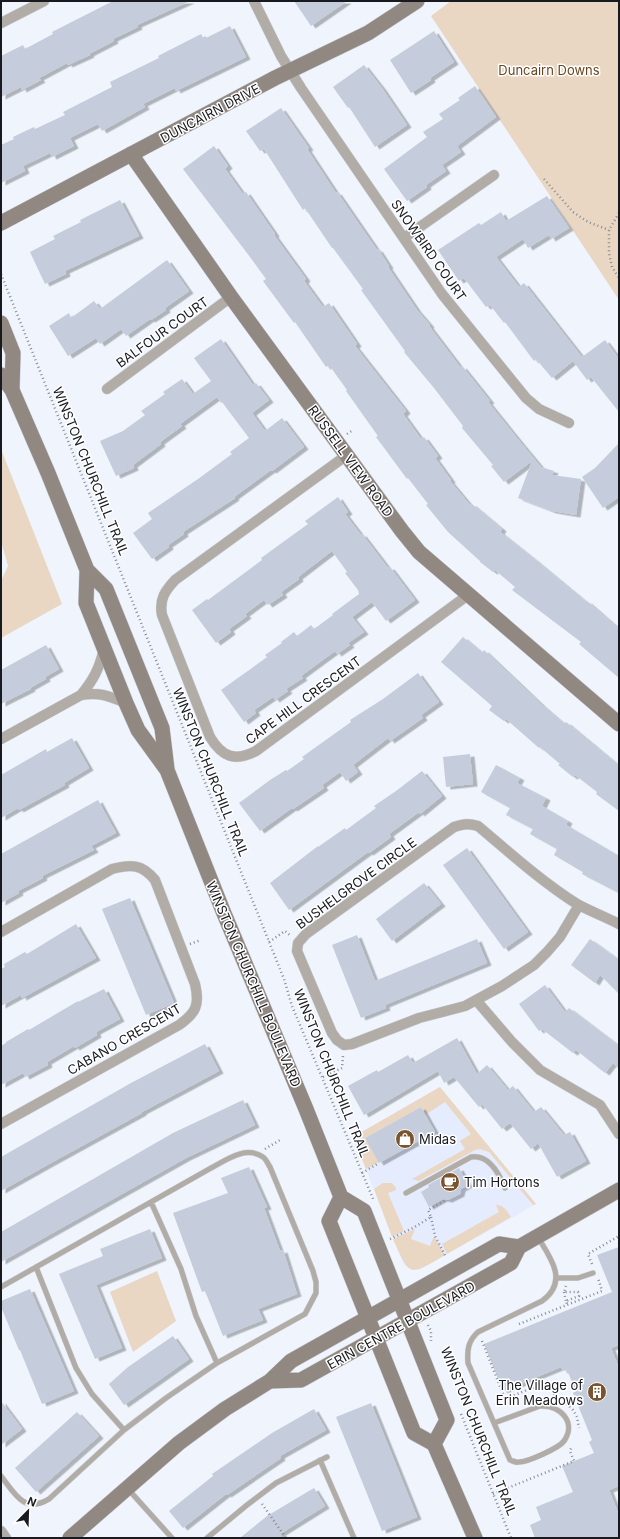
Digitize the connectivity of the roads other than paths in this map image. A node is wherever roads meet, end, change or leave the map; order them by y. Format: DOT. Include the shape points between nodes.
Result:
graph roads {
  1 [pos="44,1"];
  2 [pos="254,1"];
  3 [pos="417,1"];
  4 [pos="1,23"];
  5 [pos="290,70"];
  6 [pos="131,154"];
  7 [pos="494,175"];
  8 [pos="1,223"];
  9 [pos="404,238"];
  10 [pos="231,297"];
  11 [pos="1,324"];
  12 [pos="1,375"];
  13 [pos="107,389"];
  14 [pos="12,390"];
  15 [pos="569,423"];
  16 [pos="346,455"];
  17 [pos="86,570"];
  18 [pos="468,595"];
  19 [pos="104,649"];
  20 [pos="81,695"];
  21 [pos="126,703"];
  22 [pos="619,724"];
  23 [pos="1,739"];
  24 [pos="167,770"];
  25 [pos="579,905"];
  26 [pos="619,924"];
  27 [pos="1,932"];
  28 [pos="476,1000"];
  29 [pos="1,1124"];
  30 [pos="619,1134"];
  31 [pos="505,1188"];
  32 [pos="619,1190"];
  33 [pos="406,1193"];
  34 [pos="341,1197"];
  35 [pos="151,1202"];
  36 [pos="537,1236"];
  37 [pos="518,1247"];
  38 [pos="36,1267"];
  39 [pos="594,1272"];
  40 [pos="556,1278"];
  41 [pos="1,1286"];
  42 [pos="399,1300"];
  43 [pos="368,1318"];
  44 [pos="408,1321"];
  45 [pos="376,1339"];
  46 [pos="217,1363"];
  47 [pos="270,1381"];
  48 [pos="494,1423"];
  49 [pos="124,1430"];
  50 [pos="434,1444"];
  51 [pos="328,1457"];
  52 [pos="320,1460"];
  53 [pos="1,1476"];
  54 [pos="128,1489"];
  55 [pos="1,1531"];
  56 [pos="6,1538"];
  57 [pos="70,1538"];
  58 [pos="172,1538"];
  59 [pos="207,1538"];
  60 [pos="354,1538"];
  61 [pos="475,1538"];
  1 -- 4 [label="street"];
  2 -- 5 [label="street, SNOWBIRD COURT"];
  3 -- 5 [label="street, DUNCAIRN DRIVE" via="368,32"];
  5 -- 6 [label="street, DUNCAIRN DRIVE"];
  5 -- 9 [label="street, SNOWBIRD COURT"];
  6 -- 8 [label="street, DUNCAIRN DRIVE"];
  6 -- 10 [label="street, RUSSELL VIEW ROAD"];
  7 -- 9 [label="street"];
  9 -- 15 [label="street, SNOWBIRD COURT" via="442,294 526,398 539,409"];
  10 -- 13 [label="street, BALFOUR COURT"];
  10 -- 16 [label="street, RUSSELL VIEW ROAD"];
  11 -- 14 [label="street, WINSTON CHURCHILL BOULEVARD" via="13,353"];
  12 -- 14 [label="street, WINSTON CHURCHILL BOULEVARD"];
  14 -- 17 [label="street, WINSTON CHURCHILL BOULEVARD"];
  16 -- 18 [label="street, RUSSELL VIEW ROAD" via="419,552"];
  16 -- 18 [label="street, CAPE HILL CRESCENT" via="166,589 160,606 162,615 210,737 216,746 224,753 246,757"];
  17 -- 19 [label="street, WINSTON CHURCHILL BOULEVARD" via="86,603"];
  17 -- 24 [label="street, WINSTON CHURCHILL BOULEVARD" via="106,589 162,728"];
  18 -- 22 [label="street, RUSSELL VIEW ROAD"];
  19 -- 20 [label="street" via="98,671"];
  19 -- 21 [label="street, WINSTON CHURCHILL BOULEVARD"];
  20 -- 21 [label="street" via="101,694"];
  20 -- 23 [label="street"];
  21 -- 24 [label="street, WINSTON CHURCHILL BOULEVARD" via="138,730"];
  24 -- 34 [label="street, WINSTON CHURCHILL BOULEVARD"];
  25 -- 26 [label="street, BUSHELGROVE CIRCLE"];
  25 -- 28 [label="street" via="560,937 534,965"];
  25 -- 28 [label="street, BUSHELGROVE CIRCLE" via="539,878 478,826 462,824 454,827 306,934 298,943 299,956 332,1033 344,1045 358,1043 419,1018 465,1006"];
  27 -- 29 [label="street, CABANO CRESCENT" via="112,869 124,866 141,868 155,880 197,993 195,1010 191,1017"];
  28 -- 30 [label="street" via="540,1070 600,1105"];
  31 -- 33 [label="lane" via="501,1177 489,1162 478,1156 471,1157"];
  32 -- 36 [label="street"];
  34 -- 42 [label="street" via="364,1211"];
  34 -- 43 [label="street" via="329,1221"];
  35 -- 38 [label="lane"];
  35 -- 46 [label="lane" via="181,1269 196,1316"];
  35 -- 46 [label="lane" via="238,1154 260,1155 273,1174 313,1271 316,1292 305,1314"];
  36 -- 37 [label="street"];
  36 -- 40 [label="lane" via="553,1261"];
  37 -- 42 [label="street, ERIN CENTRE BOULEVARD" via="499,1244"];
  37 -- 44 [label="street, ERIN CENTRE BOULEVARD" via="511,1263"];
  38 -- 41 [label="lane"];
  38 -- 49 [label="lane" via="76,1368 92,1394"];
  39 -- 40 [label="lane" via="578,1278"];
  40 -- 48 [label="lane" via="550,1295 478,1332 469,1344 468,1363"];
  42 -- 43 [label="street, ERIN CENTRE BOULEVARD"];
  42 -- 44 [label="street"];
  43 -- 45 [label="street"];
  43 -- 47 [label="street, ERIN CENTRE BOULEVARD" via="291,1361"];
  44 -- 45 [label="street, ERIN CENTRE BOULEVARD"];
  44 -- 50 [label="street" via="447,1420"];
  45 -- 47 [label="street, ERIN CENTRE BOULEVARD" via="301,1380"];
  45 -- 50 [label="street" via="414,1433"];
  46 -- 49 [label="lane"];
  47 -- 54 [label="street, ERIN CENTRE BOULEVARD" via="225,1409 179,1443"];
  48 -- 48 [label="lane" via="508,1457 516,1462 557,1448 565,1440 568,1425 560,1410 547,1406 540,1406"];
  49 -- 53 [label="lane" via="41,1504 23,1502"];
  50 -- 61 [label="street"];
  51 -- 52 [label="lane"];
  52 -- 59 [label="lane" via="257,1496"];
  52 -- 60 [label="lane"];
  54 -- 57 [label="street, ERIN CENTRE BOULEVARD"];
  54 -- 58 [label="lane"];
  55 -- 56 [label="street"];
}
